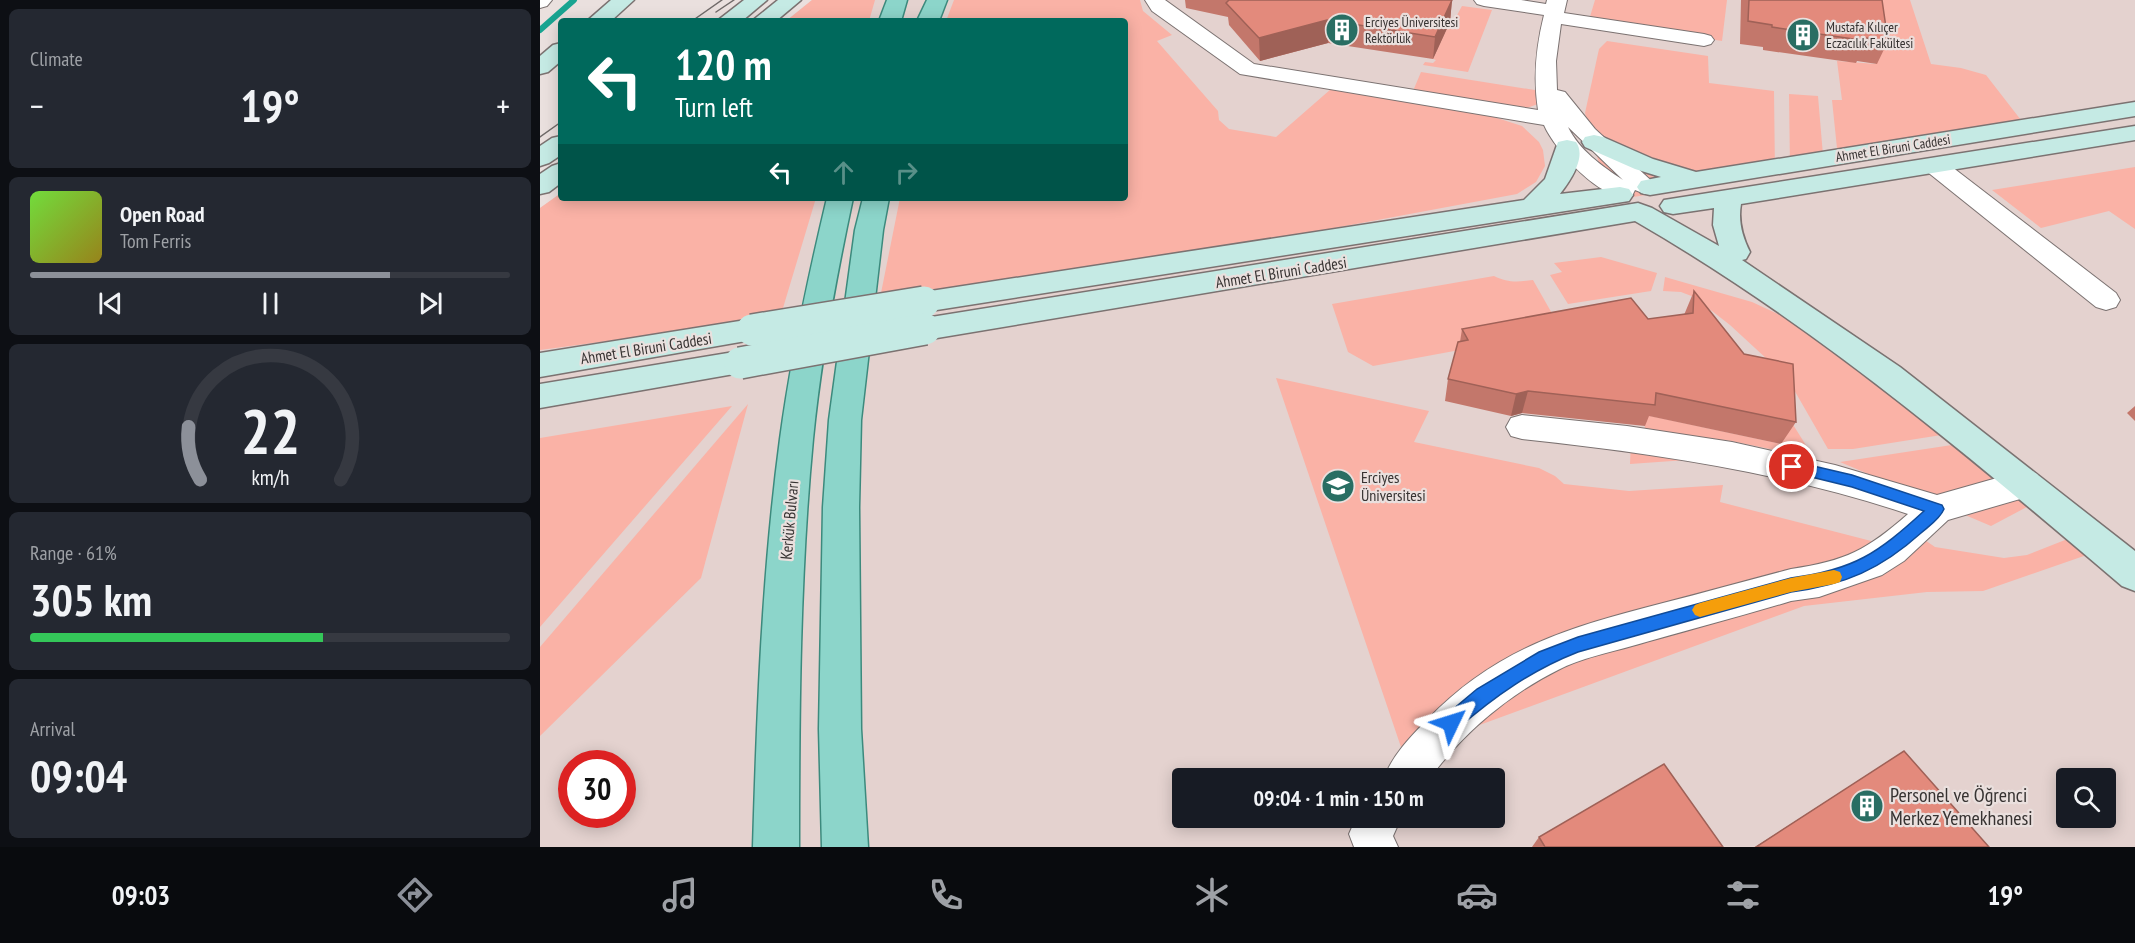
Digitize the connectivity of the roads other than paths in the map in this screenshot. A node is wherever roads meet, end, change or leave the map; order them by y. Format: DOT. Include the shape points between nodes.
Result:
graph roads {
  1 [pos="624,0"];
  2 [pos="757,0"];
  3 [pos="791,0"];
  4 [pos="897,0"];
  5 [pos="937,0"];
  6 [pos="1155,0"];
  7 [pos="1484,0"];
  8 [pos="1507,2"];
  9 [pos="1555,9"];
  10 [pos="602,18"];
  11 [pos="732,18"];
  12 [pos="766,18"];
  13 [pos="891,18"];
  14 [pos="929,18"];
  15 [pos="1704,39"];
  16 [pos="558,52"];
  17 [pos="540,67"];
  18 [pos="1544,73"];
  19 [pos="2135,109"];
  20 [pos="1551,119"];
  21 [pos="2135,133"];
  22 [pos="1594,142"];
  23 [pos="558,144"];
  24 [pos="1567,147"];
  25 [pos="540,158"];
  26 [pos="1934,165"];
  27 [pos="558,173"];
  28 [pos="1695,180"];
  29 [pos="540,186"];
  30 [pos="1729,198"];
  31 [pos="1644,200"];
  32 [pos="839,201"];
  33 [pos="875,201"];
  34 [pos="1533,206"];
  35 [pos="1736,252"];
  36 [pos="2106,300"];
  37 [pos="924,316"];
  38 [pos="540,365"];
  39 [pos="540,396"];
  40 [pos="1522,427"];
  41 [pos="2025,484"];
  42 [pos="1937,509"];
  43 [pos="2135,550"];
  44 [pos="2135,574"];
  45 [pos="1412,768"];
  46 [pos="1374,828"];
  47 [pos="776,847"];
  48 [pos="844,847"];
  49 [pos="1376,847"];
  1 -- 10 [label="street"];
  2 -- 11 [label="street"];
  3 -- 12 [label="street"];
  4 -- 13 [label="main road"];
  5 -- 14 [label="main road"];
  6 -- 20 [label="street" via="1159,7 1248,69"];
  7 -- 8 [label="street"];
  8 -- 9 [label="street"];
  9 -- 15 [label="street"];
  9 -- 18 [label="street"];
  16 -- 17 [label="street"];
  18 -- 20 [label="street"];
  18 -- 22 [label="street" via="1562,106"];
  19 -- 28 [label="street, Ahmet El Biruni Caddesi"];
  20 -- 24 [label="street"];
  21 -- 26 [label="street, Ahmet El Biruni Caddesi"];
  22 -- 28 [label="street"];
  22 -- 31 [label="street"];
  23 -- 25 [label="street"];
  24 -- 31 [label="street" via="1588,168"];
  24 -- 34 [label="street" via="1560,176"];
  26 -- 30 [label="street, Ahmet El Biruni Caddesi"];
  26 -- 36 [label="street"];
  27 -- 29 [label="street"];
  28 -- 31 [label="street, Ahmet El Biruni Caddesi"];
  30 -- 31 [label="street, Ahmet El Biruni Caddesi"];
  30 -- 35 [label="street" via="1725,222"];
  31 -- 34 [label="street, Ahmet El Biruni Caddesi"];
  31 -- 35 [label="street"];
  31 -- 37 [label="street, Ahmet El Biruni Caddesi"];
  31 -- 41 [label="street" via="1907,390"];
  32 -- 47 [label="main road, Kerkük Bulvarı" via="809,344 790,498 782,604"];
  33 -- 48 [label="main road" via="845,420 840,507"];
  34 -- 37 [label="street, Ahmet El Biruni Caddesi"];
  35 -- 43 [label="street" via="1866,339"];
  37 -- 38 [label="street, Ahmet El Biruni Caddesi, bridge" via="752,330"];
  37 -- 39 [label="street, Ahmet El Biruni Caddesi, bridge" via="740,363"];
  40 -- 42 [label="street" via="1637,440 1812,471"];
  41 -- 42 [label="street"];
  41 -- 44 [label="street"];
  42 -- 45 [label="street" via="1892,549 1845,574 1613,634 1545,657 1483,695 1451,723"];
  46 -- 49 [label="street" via="1371,834"];
}
